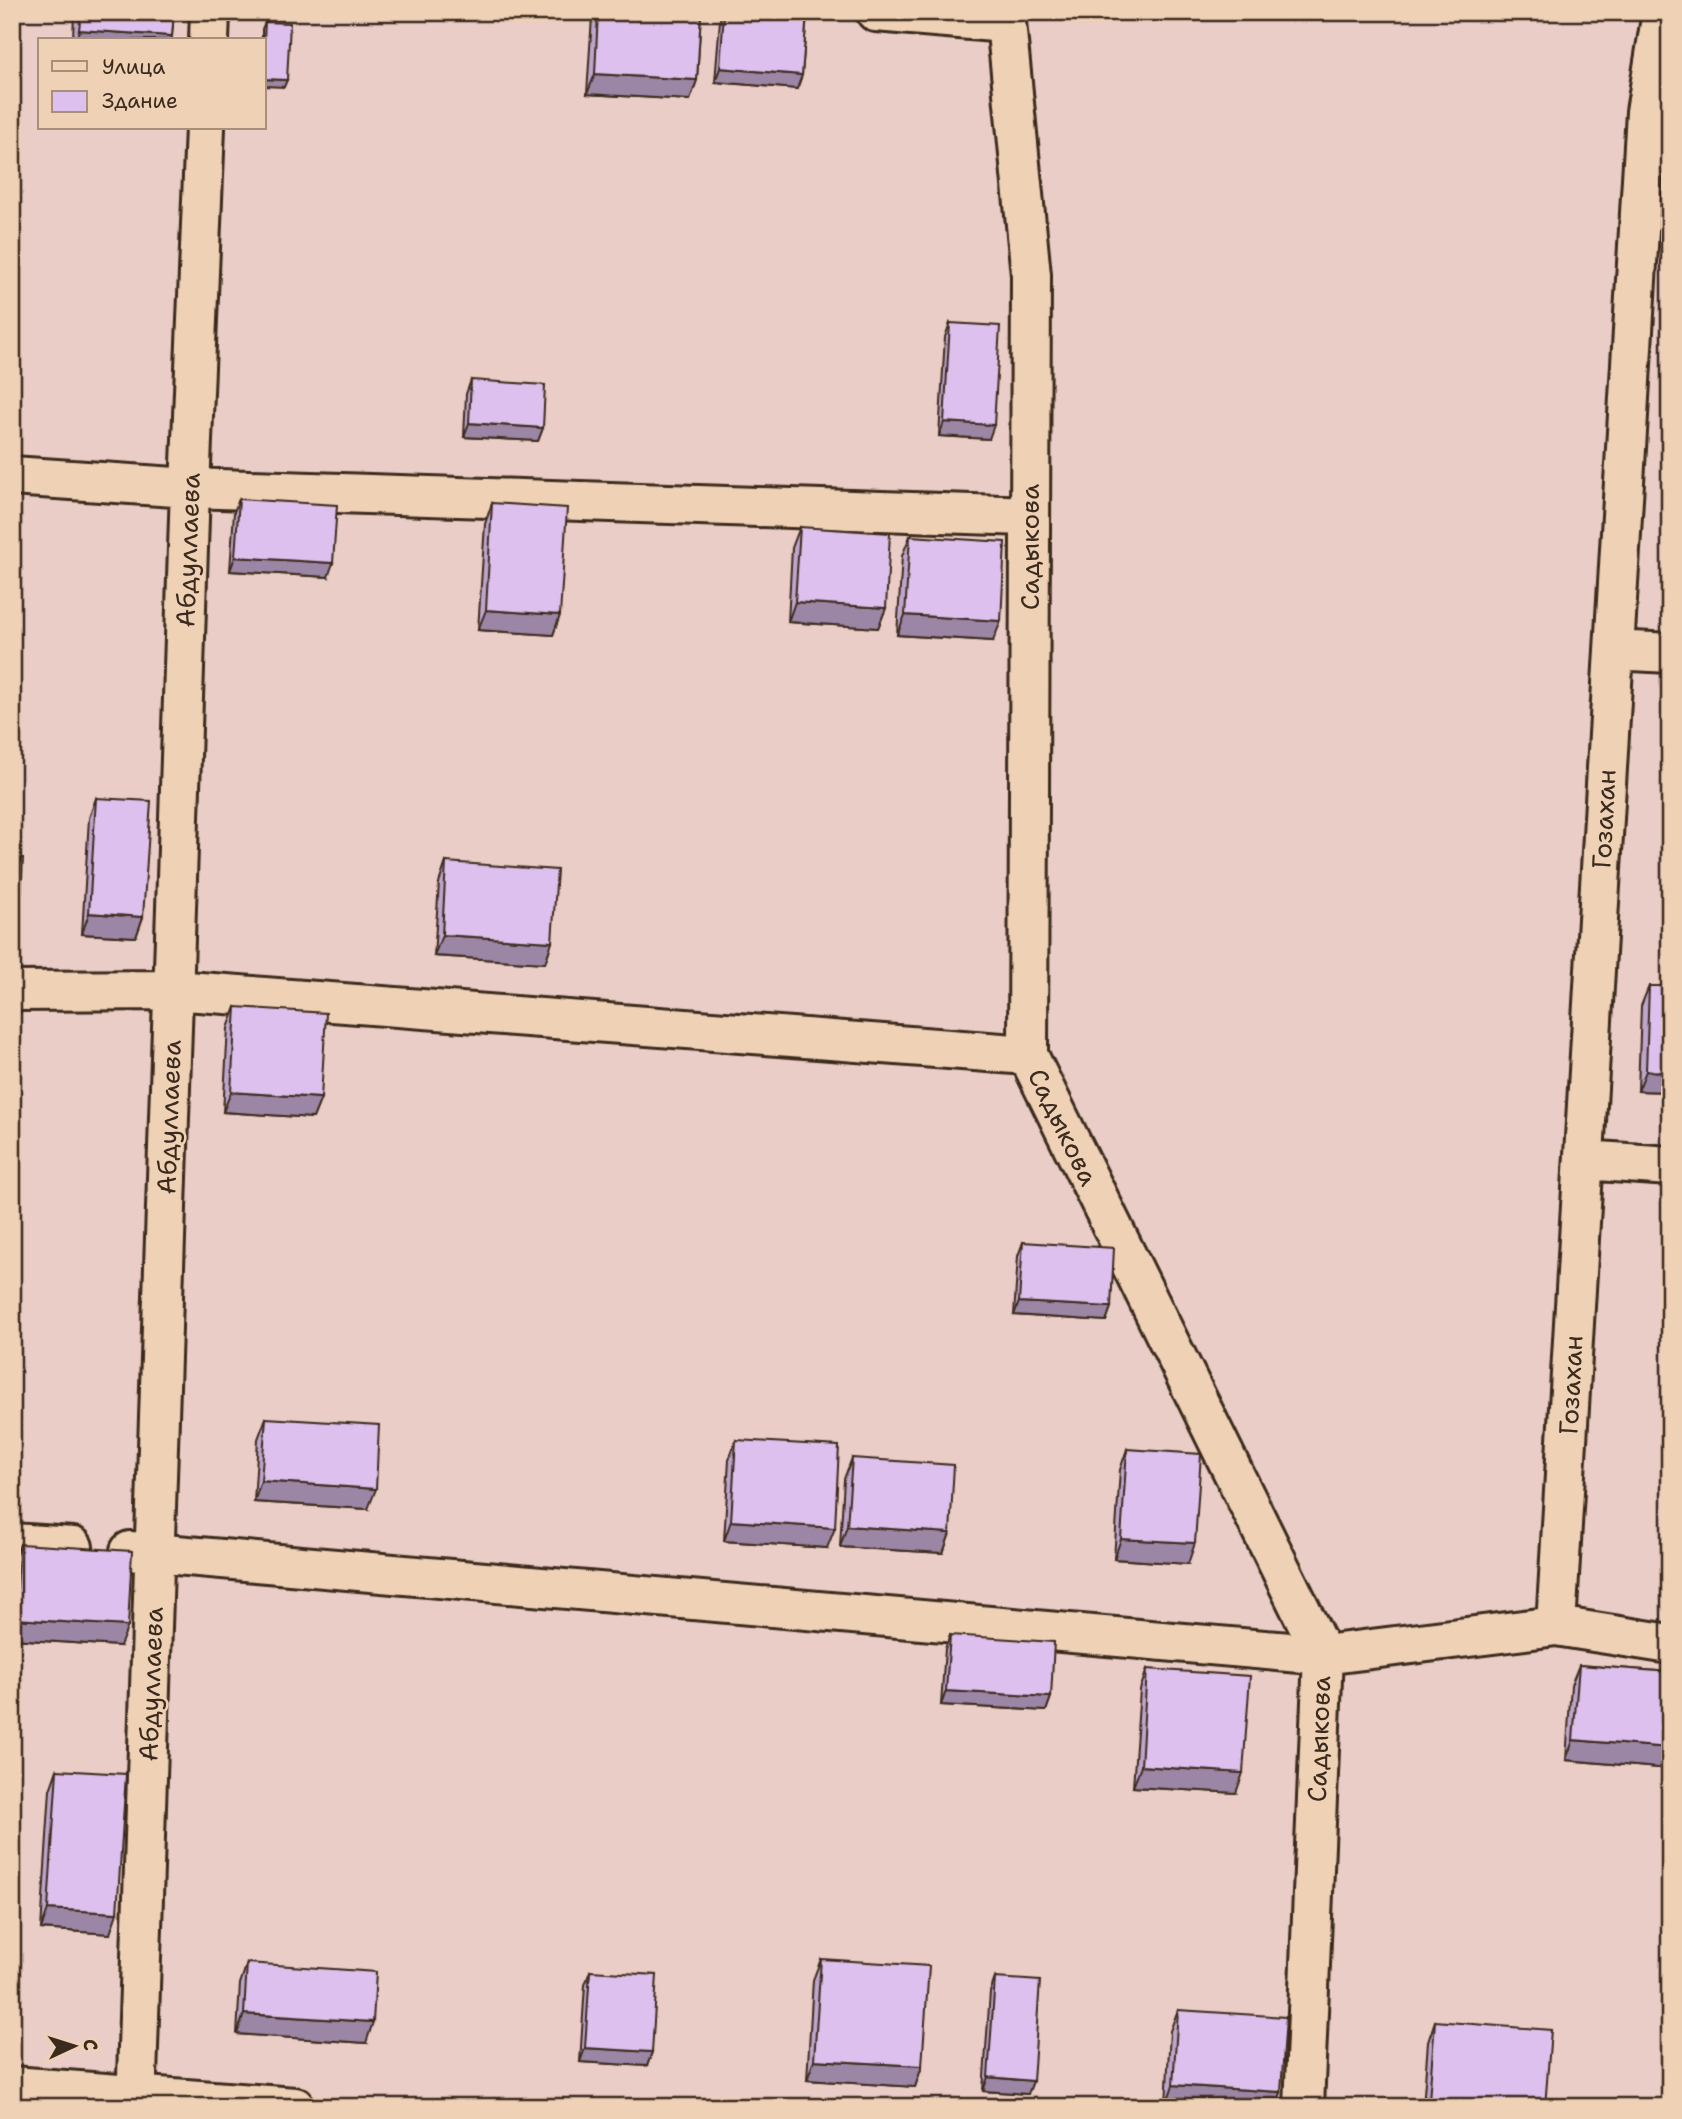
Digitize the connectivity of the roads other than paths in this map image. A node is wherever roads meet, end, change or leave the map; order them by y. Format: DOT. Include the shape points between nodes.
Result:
graph roads {
  1 [pos="210,12"];
  2 [pos="876,12"];
  3 [pos="1662,12"];
  4 [pos="1005,17"];
  5 [pos="209,38"];
  6 [pos="1658,113"];
  7 [pos="205,130"];
  8 [pos="12,476"];
  9 [pos="190,488"];
  10 [pos="1030,516"];
  11 [pos="1614,650"];
  12 [pos="1670,653"];
  13 [pos="173,990"];
  14 [pos="12,991"];
  15 [pos="1028,1055"];
  16 [pos="1584,1160"];
  17 [pos="1670,1166"];
  18 [pos="12,1543"];
  19 [pos="155,1553"];
  20 [pos="1556,1626"];
  21 [pos="1670,1644"];
  22 [pos="1323,1655"];
  23 [pos="12,2087"];
  24 [pos="137,2101"];
  25 [pos="295,2107"];
  26 [pos="1304,2107"];
  1 -- 5 [label="street"];
  2 -- 4 [label="street"];
  3 -- 6 [label="street, Гозахан"];
  4 -- 10 [label="street, Садыкова" via="1031,275"];
  6 -- 11 [label="street, Гозахан"];
  7 -- 9 [label="street, Абдуллаева"];
  8 -- 9 [label="street"];
  9 -- 10 [label="street"];
  9 -- 13 [label="street, Абдуллаева"];
  10 -- 15 [label="street, Садыкова"];
  11 -- 12 [label="street"];
  11 -- 16 [label="street, Гозахан"];
  13 -- 14 [label="street"];
  13 -- 15 [label="street"];
  13 -- 19 [label="street, Абдуллаева"];
  15 -- 22 [label="street, Садыкова"];
  16 -- 17 [label="street"];
  16 -- 20 [label="street, Гозахан"];
  18 -- 19 [label="street"];
  19 -- 22 [label="street"];
  19 -- 24 [label="street, Абдуллаева"];
  20 -- 21 [label="street"];
  20 -- 22 [label="street"];
  22 -- 26 [label="street, Садыкова"];
  23 -- 24 [label="street"];
  24 -- 25 [label="street"];
}
